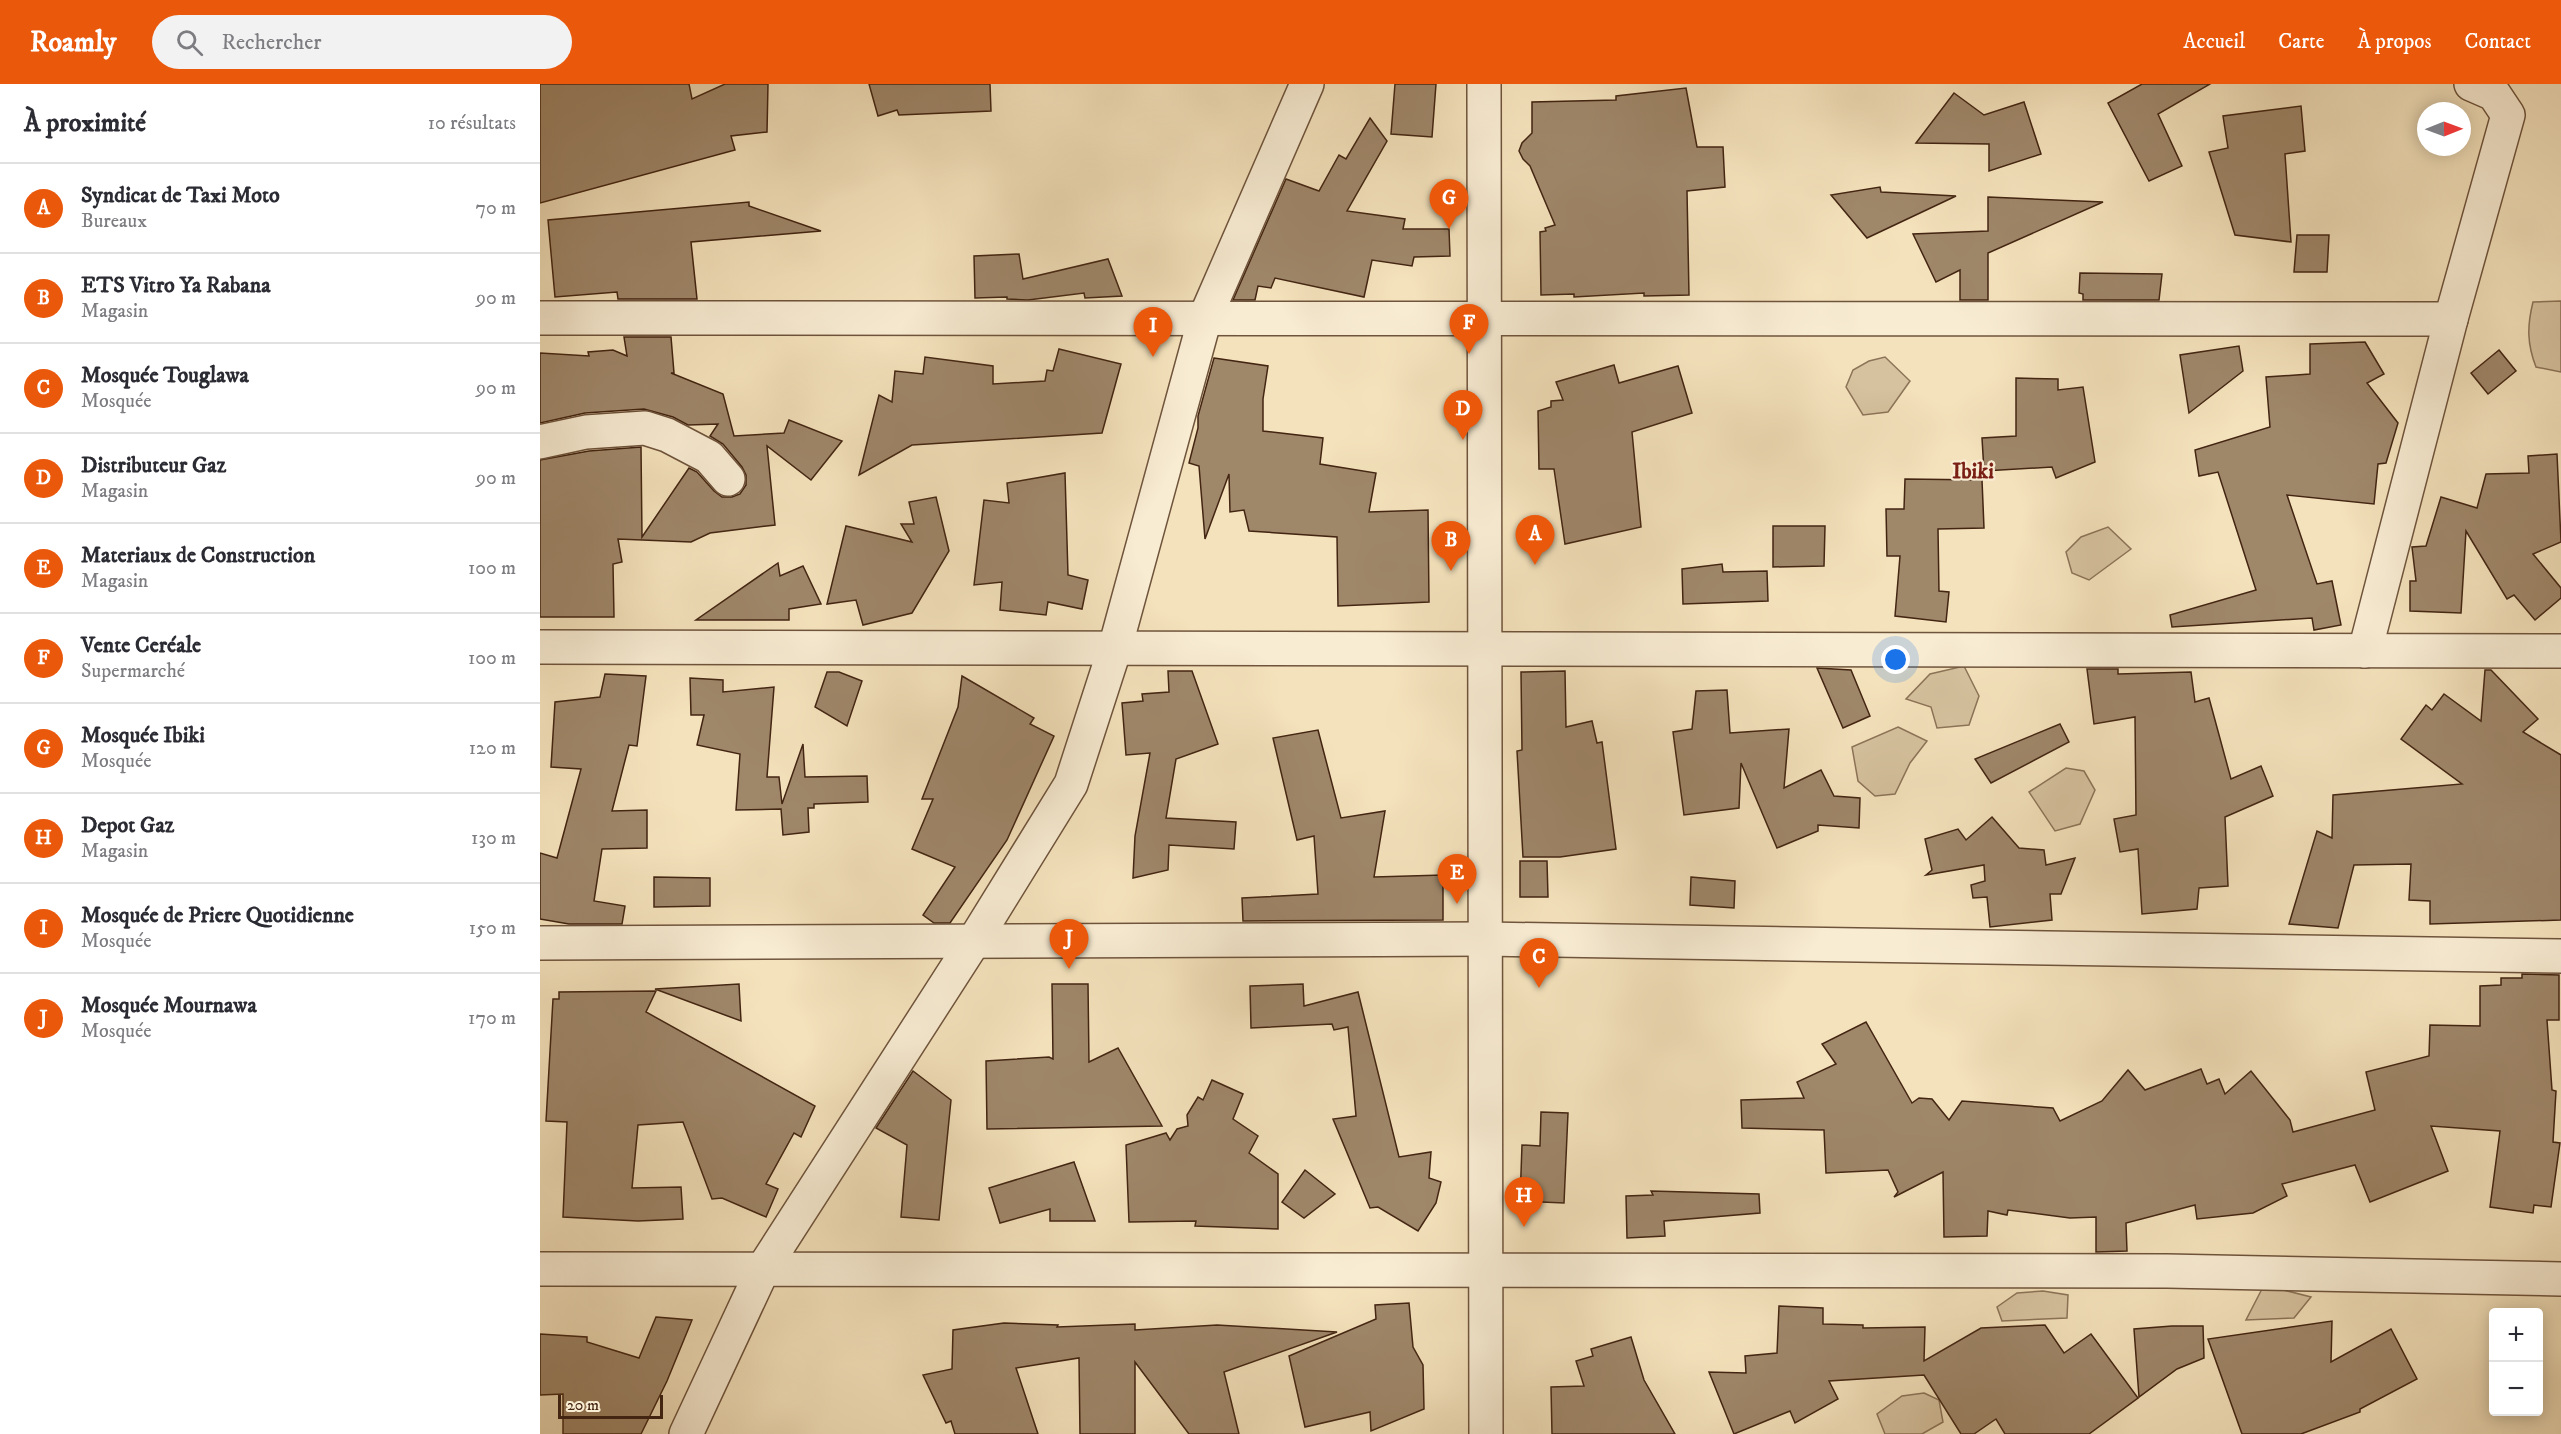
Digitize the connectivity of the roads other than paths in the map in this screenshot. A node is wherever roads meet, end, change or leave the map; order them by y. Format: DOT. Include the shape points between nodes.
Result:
graph roads {
  1 [pos="1307,84"];
  2 [pos="1484,84"];
  3 [pos="2471,84"];
  4 [pos="540,318"];
  5 [pos="1205,318"];
  6 [pos="1485,318"];
  7 [pos="2451,319"];
  8 [pos="540,442"];
  9 [pos="728,479"];
  10 [pos="540,647"];
  11 [pos="1115,648"];
  12 [pos="1485,649"];
  13 [pos="2365,651"];
  14 [pos="2561,651"];
  15 [pos="1485,939"];
  16 [pos="974,941"];
  17 [pos="540,943"];
  18 [pos="2561,956"];
  19 [pos="540,1269"];
  20 [pos="763,1269"];
  21 [pos="1485,1270"];
  22 [pos="2561,1279"];
  23 [pos="686,1434"];
  24 [pos="1486,1434"];
  1 -- 5 [label="street"];
  2 -- 6 [label="street"];
  3 -- 7 [label="street" via="2494,94 2508,115"];
  4 -- 5 [label="street"];
  5 -- 6 [label="street"];
  5 -- 11 [label="street"];
  6 -- 7 [label="street"];
  6 -- 12 [label="street"];
  7 -- 13 [label="street"];
  8 -- 9 [label="street" via="586,432 645,429 667,435 709,457"];
  10 -- 11 [label="street"];
  11 -- 12 [label="street"];
  11 -- 16 [label="street" via="1071,784"];
  12 -- 13 [label="street"];
  12 -- 15 [label="street"];
  13 -- 14 [label="street"];
  15 -- 16 [label="street"];
  15 -- 18 [label="street"];
  15 -- 21 [label="street"];
  16 -- 17 [label="street"];
  16 -- 20 [label="street"];
  19 -- 20 [label="street"];
  20 -- 21 [label="street"];
  20 -- 23 [label="street"];
  21 -- 22 [label="street" via="2167,1271"];
  21 -- 24 [label="street"];
}
